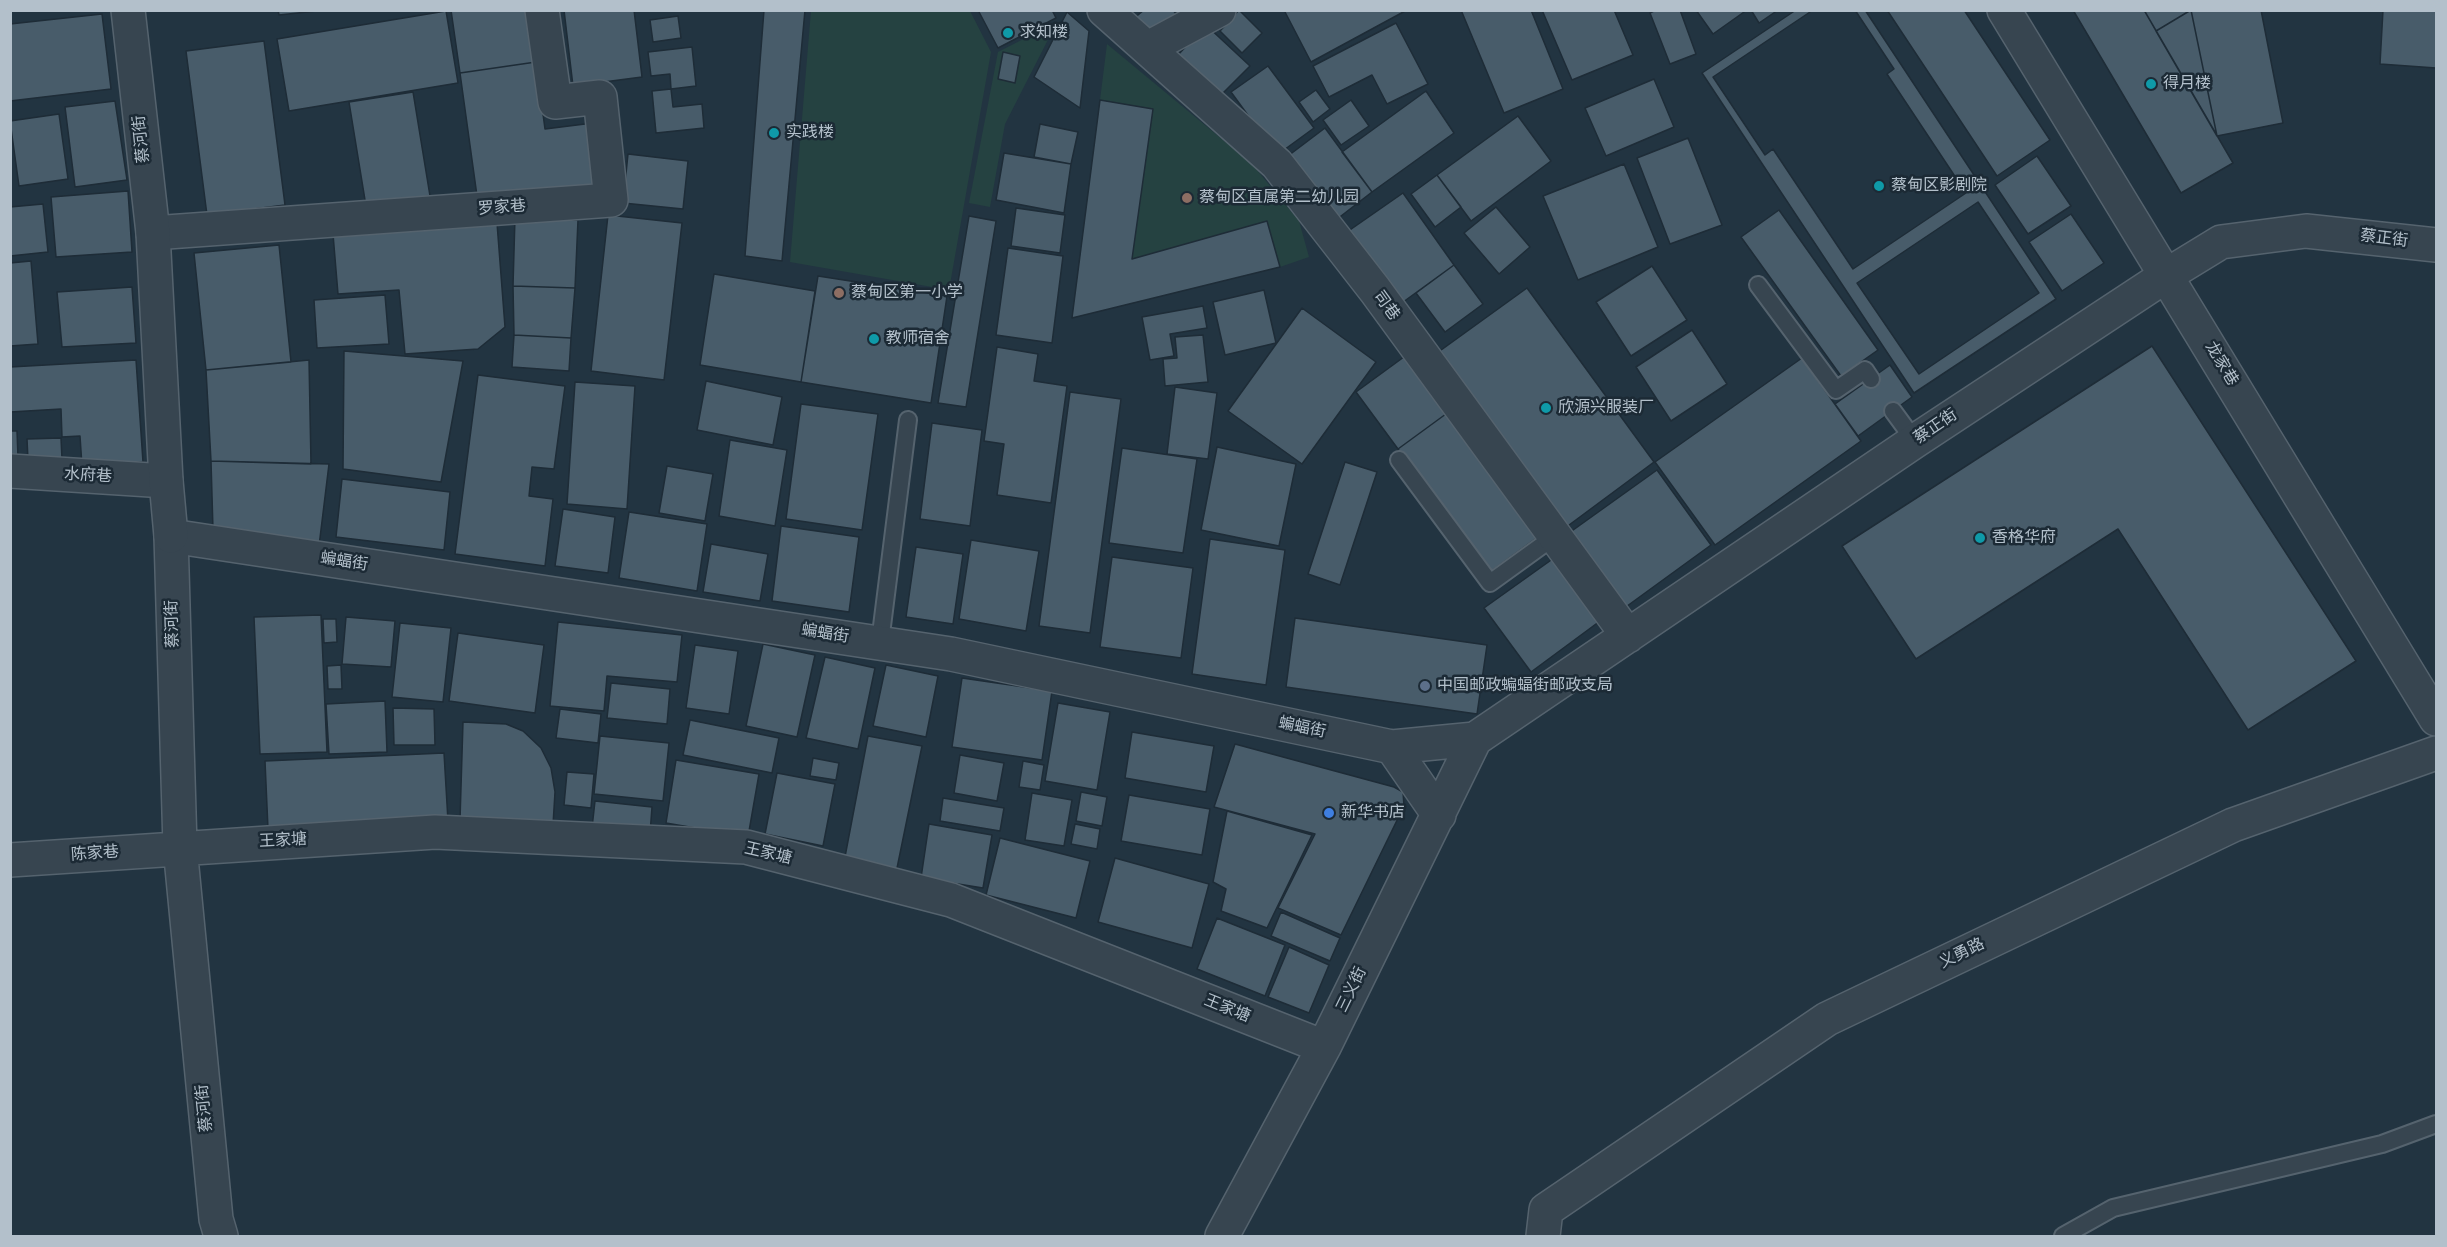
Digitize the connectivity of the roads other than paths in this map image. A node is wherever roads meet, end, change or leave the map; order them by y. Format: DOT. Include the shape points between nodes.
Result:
graph roads {
  1 [pos="128,10"];
  2 [pos="542,10"];
  3 [pos="1104,10"];
  4 [pos="1219,10"];
  5 [pos="2004,10"];
  6 [pos="1148,48"];
  7 [pos="153,233"];
  8 [pos="2436,245"];
  9 [pos="2167,275"];
  10 [pos="1758,285"];
  11 [pos="1871,378"];
  12 [pos="1893,411"];
  13 [pos="908,420"];
  14 [pos="1915,441"];
  15 [pos="1399,460"];
  16 [pos="10,471"];
  17 [pos="166,481"];
  18 [pos="171,536"];
  19 [pos="1555,536"];
  20 [pos="1628,636"];
  21 [pos="880,642"];
  22 [pos="2436,719"];
  23 [pos="1475,739"];
  24 [pos="1392,747"];
  25 [pos="2436,753"];
  26 [pos="1439,815"];
  27 [pos="180,848"];
  28 [pos="10,860"];
  29 [pos="1324,1047"];
  30 [pos="2436,1124"];
  31 [pos="221,1236"];
  32 [pos="1222,1236"];
  33 [pos="1543,1236"];
  34 [pos="2063,1236"];
  1 -- 7 [label="street, 蔡河街"];
  2 -- 7 [label="street, 罗家巷" via="555,102 600,97 611,200"];
  3 -- 6 [label="street, 司巷"];
  4 -- 6 [label="street"];
  5 -- 9 [label="street, 龙家巷"];
  6 -- 19 [label="street, 司巷" via="1277,164"];
  7 -- 17 [label="street, 蔡河街"];
  8 -- 9 [label="street, 蔡正街" via="2306,231 2220,242"];
  9 -- 14 [label="street, 蔡正街"];
  9 -- 22 [label="street, 龙家巷"];
  10 -- 11 [label="lane" via="1836,390 1865,370"];
  12 -- 14 [label="lane"];
  13 -- 21 [label="lane"];
  14 -- 20 [label="street, 蔡正街"];
  15 -- 19 [label="lane" via="1490,583"];
  16 -- 17 [label="street, 水府巷"];
  17 -- 18 [label="street, 蔡河街"];
  18 -- 21 [label="street, 蝙蝠街"];
  18 -- 27 [label="street, 蔡河街"];
  19 -- 20 [label="street, 司巷"];
  20 -- 23 [label="street, 蔡正街"];
  21 -- 24 [label="street, 蝙蝠街"];
  23 -- 24 [label="street, 蝙蝠街"];
  23 -- 26 [label="street, 三义街"];
  24 -- 26 [label="street"];
  25 -- 33 [label="street, 义勇路" via="2233,825 1827,1019 1546,1209"];
  26 -- 29 [label="street, 三义街"];
  27 -- 28 [label="street, 陈家巷"];
  27 -- 29 [label="street, 王家塘" via="435,832 746,847 951,900"];
  27 -- 31 [label="street, 蔡河街" via="216,1219"];
  29 -- 32 [label="street, 三义街"];
  30 -- 34 [label="lane" via="2382,1144 2114,1208"];
}
